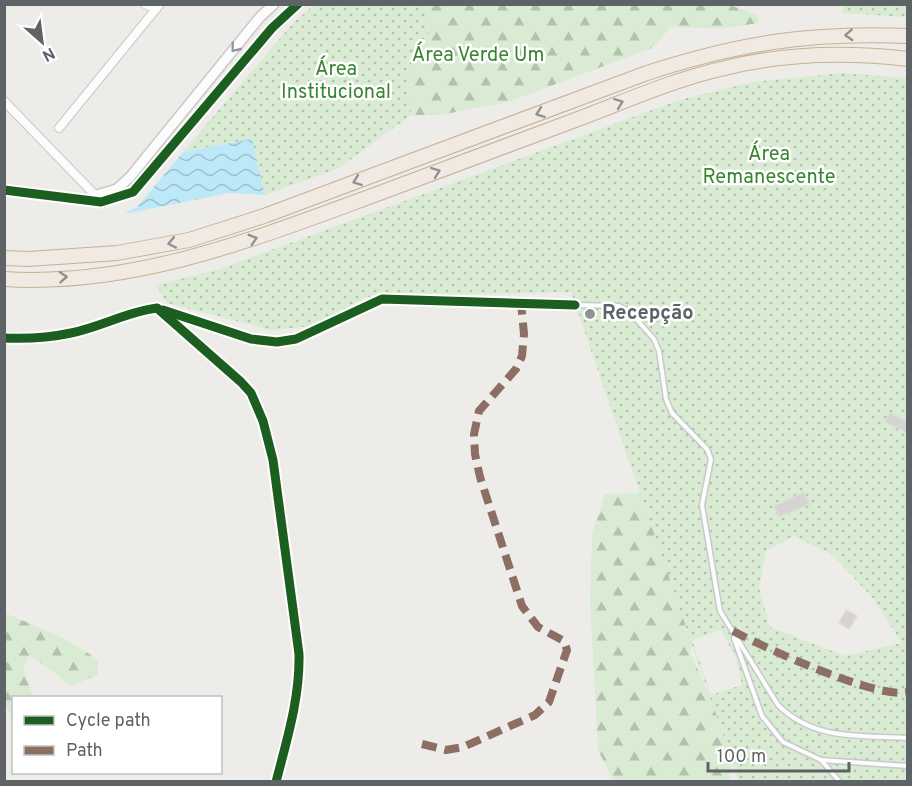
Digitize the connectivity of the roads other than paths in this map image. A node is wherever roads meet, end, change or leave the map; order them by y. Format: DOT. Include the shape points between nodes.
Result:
graph roads {
  1 [pos="145,4"];
  2 [pos="274,4"];
  3 [pos="298,4"];
  4 [pos="158,7"];
  5 [pos="908,36"];
  6 [pos="908,60"];
  7 [pos="4,101"];
  8 [pos="59,128"];
  9 [pos="4,190"];
  10 [pos="99,199"];
  11 [pos="4,258"];
  12 [pos="4,279"];
  13 [pos="574,305"];
  14 [pos="157,308"];
  15 [pos="4,338"];
  16 [pos="733,631"];
  17 [pos="908,738"];
  18 [pos="821,760"];
  19 [pos="908,766"];
  20 [pos="276,782"];
  21 [pos="840,782"];
  1 -- 4 [label="street"];
  2 -- 10 [label="street, one-way" via="130,177"];
  3 -- 10 [label="street" via="272,28 141,184 126,196"];
  4 -- 8 [label="street"];
  5 -- 11 [label="highway, one-way" via="804,37 706,54 189,240 117,253"];
  12 -- 6 [label="highway, one-way" via="118,274 193,257 271,233 657,89 725,68 800,56 858,53"];
  7 -- 10 [label="street"];
  9 -- 10 [label="street"];
  13 -- 14 [label="street" via="382,299 296,339 277,342 251,339"];
  13 -- 16 [label="lane" via="619,306 630,312 654,339 672,413 707,449 711,459 702,505 720,611"];
  14 -- 15 [label="street" via="124,314 72,333 39,339"];
  14 -- 20 [label="street" via="251,393 273,460 300,679"];
  16 -- 17 [label="lane" via="778,705 791,718 819,732"];
  16 -- 18 [label="lane" via="762,716 783,742"];
  18 -- 19 [label="lane"];
  18 -- 21 [label="lane"];
}
